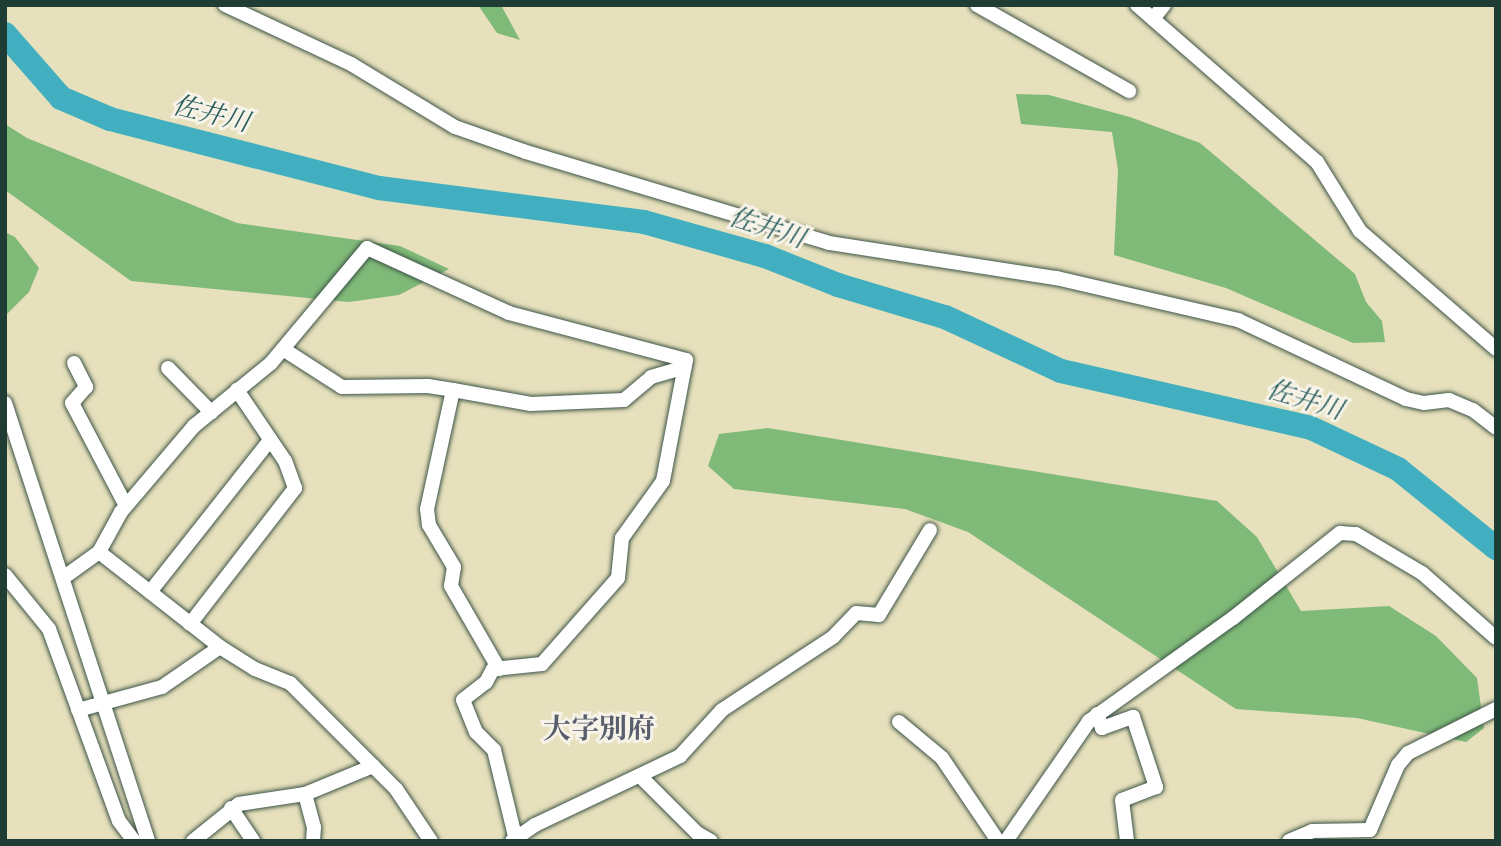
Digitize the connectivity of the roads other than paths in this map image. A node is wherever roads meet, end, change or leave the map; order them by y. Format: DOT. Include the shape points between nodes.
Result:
graph roads {
  1 [pos="225,5"];
  2 [pos="977,5"];
  3 [pos="1137,5"];
  4 [pos="1164,5"];
  5 [pos="1153,19"];
  6 [pos="1129,91"];
  7 [pos="284,349"];
  8 [pos="1496,349"];
  9 [pos="74,363"];
  10 [pos="685,367"];
  11 [pos="168,368"];
  12 [pos="237,390"];
  13 [pos="453,390"];
  14 [pos="5,403"];
  15 [pos="211,412"];
  16 [pos="1496,428"];
  17 [pos="270,440"];
  18 [pos="126,506"];
  19 [pos="930,530"];
  20 [pos="99,552"];
  21 [pos="5,575"];
  22 [pos="63,578"];
  23 [pos="150,592"];
  24 [pos="190,624"];
  25 [pos="1496,638"];
  26 [pos="220,647"];
  27 [pos="499,669"];
  28 [pos="104,702"];
  29 [pos="1496,709"];
  30 [pos="78,710"];
  31 [pos="1097,714"];
  32 [pos="899,723"];
  33 [pos="373,766"];
  34 [pos="642,778"];
  35 [pos="305,794"];
  36 [pos="231,808"];
  37 [pos="513,839"];
  38 [pos="134,841"];
  39 [pos="148,841"];
  40 [pos="193,841"];
  41 [pos="253,841"];
  42 [pos="313,841"];
  43 [pos="431,841"];
  44 [pos="710,841"];
  45 [pos="998,841"];
  46 [pos="1006,841"];
  47 [pos="1127,841"];
  48 [pos="1289,841"];
  1 -- 16 [label="street" via="351,64 455,127 526,152 829,243 1056,278 1238,320 1406,399 1424,403 1448,400 1473,410"];
  2 -- 6 [label="street"];
  3 -- 5 [label="street"];
  4 -- 5 [label="street"];
  5 -- 8 [label="street" via="1317,162 1366,237"];
  7 -- 10 [label="street" via="367,248 509,313 686,360"];
  7 -- 12 [label="street"];
  7 -- 13 [label="street" via="342,387"];
  9 -- 18 [label="street" via="86,387 72,403"];
  10 -- 13 [label="street" via="651,377 624,400 531,404"];
  10 -- 27 [label="street" via="663,481 622,538 618,578 542,664"];
  11 -- 15 [label="street"];
  12 -- 15 [label="street"];
  12 -- 17 [label="street"];
  13 -- 27 [label="street" via="427,509 429,525 454,567 451,586"];
  14 -- 22 [label="street"];
  15 -- 18 [label="street"];
  17 -- 23 [label="street"];
  17 -- 24 [label="street" via="295,488"];
  18 -- 20 [label="street"];
  19 -- 34 [label="street" via="879,615 856,613 833,637 722,710 680,756"];
  20 -- 22 [label="street"];
  20 -- 23 [label="street"];
  21 -- 30 [label="street" via="49,629"];
  22 -- 28 [label="street"];
  23 -- 24 [label="street"];
  24 -- 26 [label="street"];
  25 -- 31 [label="street" via="1422,573 1356,534 1340,533 1233,618"];
  26 -- 28 [label="street" via="162,687"];
  26 -- 33 [label="street" via="255,669 290,683"];
  27 -- 37 [label="street" via="493,669 486,682 463,701 476,732 494,750"];
  28 -- 30 [label="street"];
  28 -- 39 [label="street"];
  29 -- 48 [label="street" via="1408,753 1398,765 1370,830 1312,831"];
  30 -- 38 [label="street" via="119,821"];
  31 -- 46 [label="street"];
  31 -- 47 [label="street" via="1102,728 1133,717 1156,787 1122,800"];
  32 -- 45 [label="street" via="942,758"];
  33 -- 35 [label="street"];
  33 -- 43 [label="street" via="396,789"];
  34 -- 37 [label="street"];
  34 -- 44 [label="street" via="696,833"];
  35 -- 36 [label="street"];
  35 -- 42 [label="street"];
  36 -- 40 [label="street"];
  36 -- 41 [label="street"];
}
